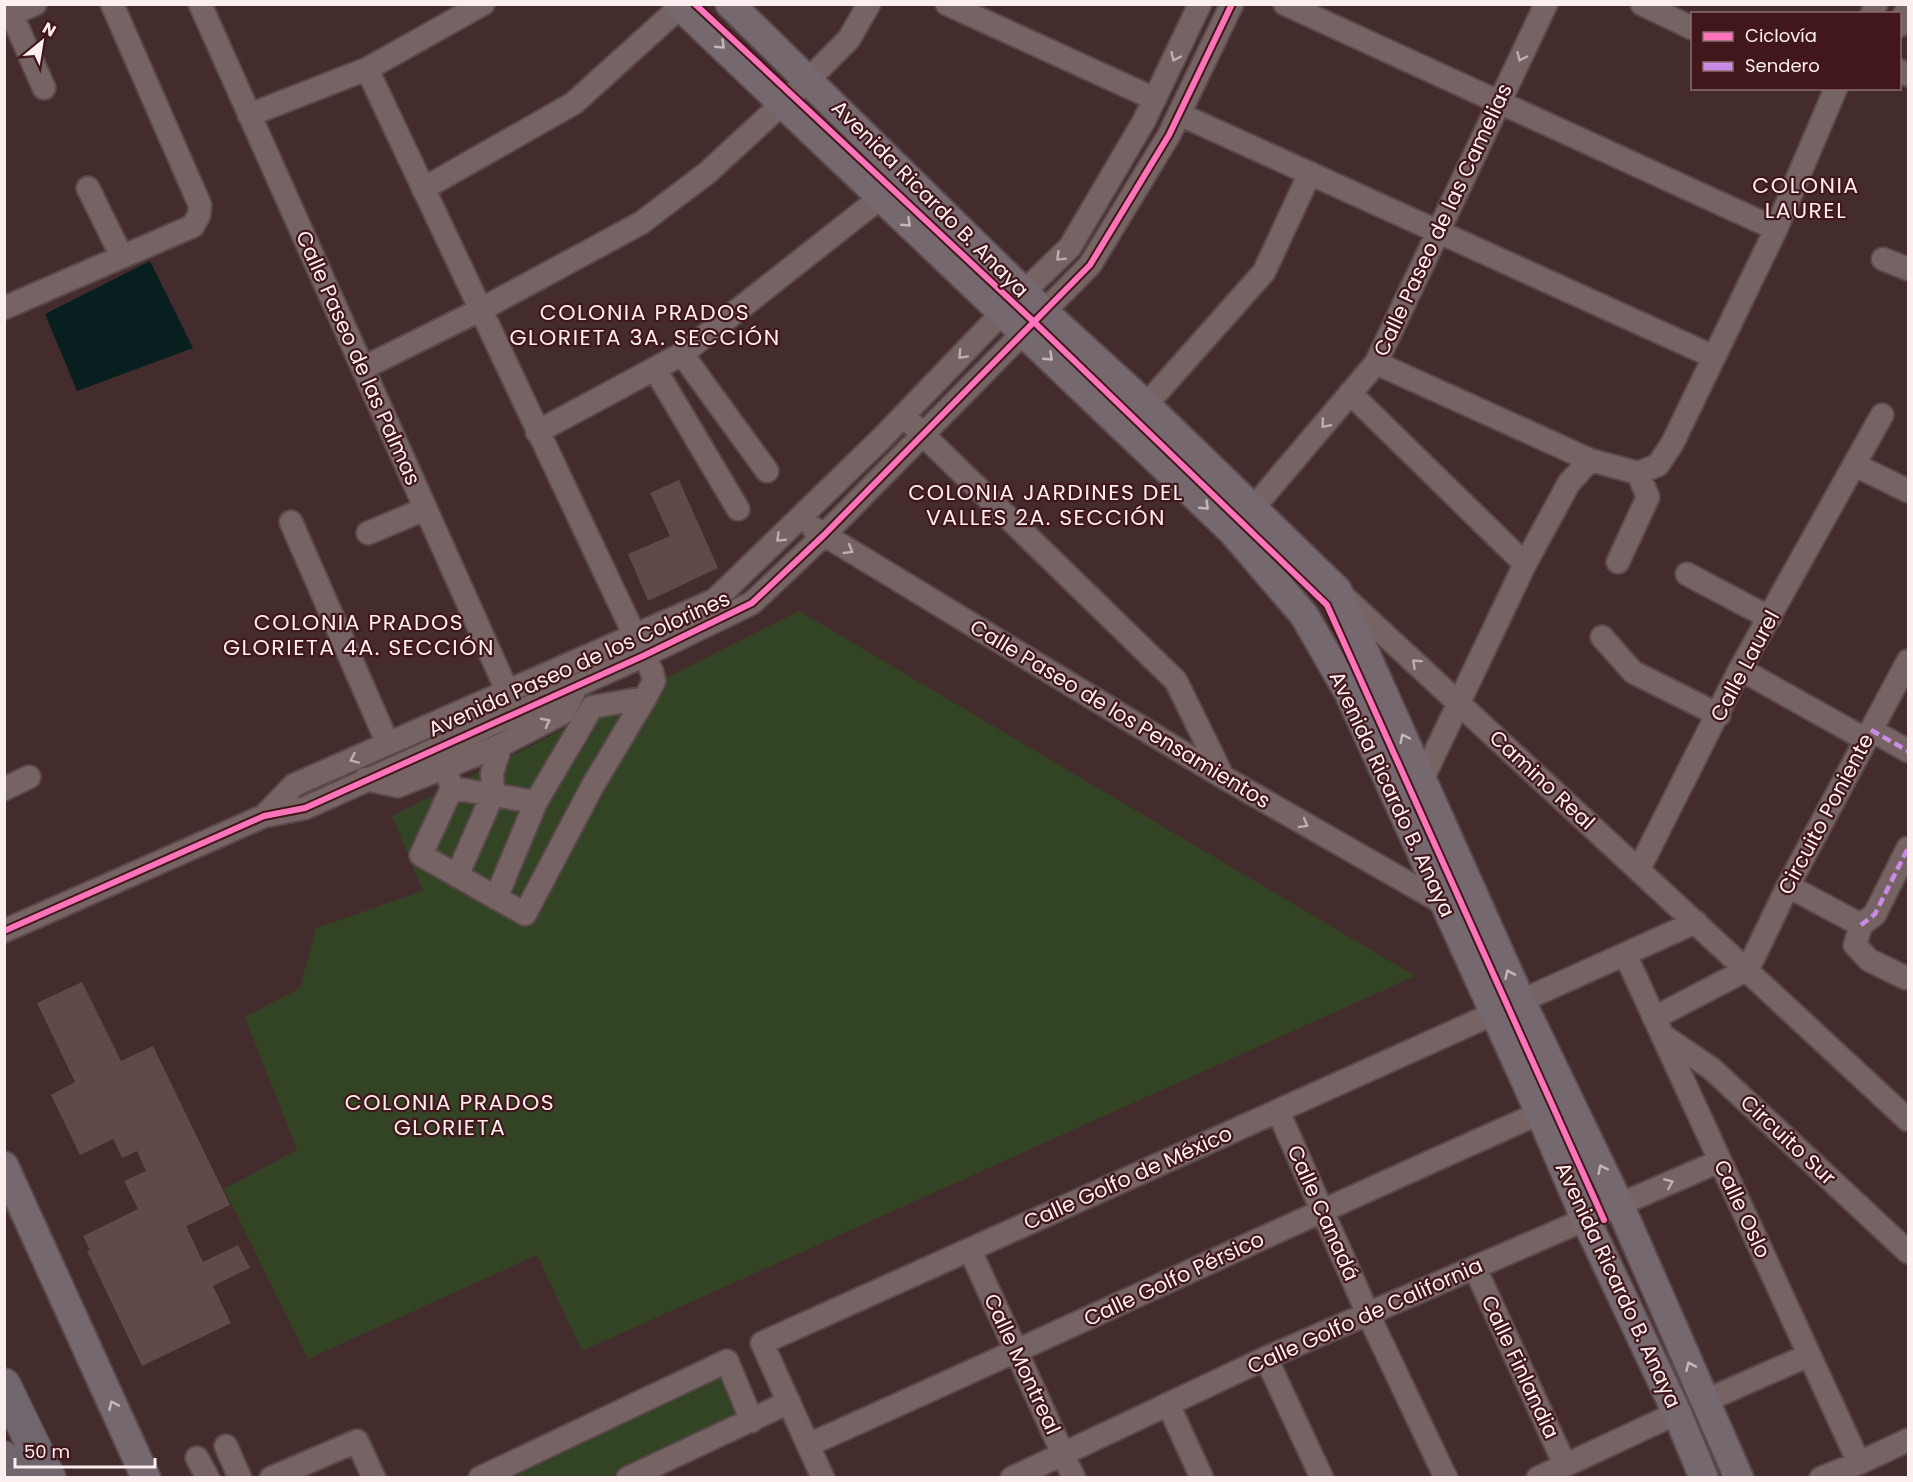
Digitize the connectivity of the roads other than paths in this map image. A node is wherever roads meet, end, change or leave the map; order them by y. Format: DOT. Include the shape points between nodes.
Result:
graph roads {
  1 [pos="35,4"];
  2 [pos="112,4"];
  3 [pos="200,4"];
  4 [pos="483,4"];
  5 [pos="730,4"];
  6 [pos="869,4"];
  7 [pos="947,4"];
  8 [pos="1200,4"];
  9 [pos="1232,4"];
  10 [pos="1286,4"];
  11 [pos="1546,4"];
  12 [pos="1642,4"];
  13 [pos="679,6"];
  14 [pos="1908,7"];
  15 [pos="8,17"];
  16 [pos="1901,21"];
  17 [pos="1691,28"];
  18 [pos="367,69"];
  19 [pos="810,79"];
  20 [pos="44,88"];
  21 [pos="1831,90"];
  22 [pos="1155,99"];
  23 [pos="1500,102"];
  24 [pos="783,104"];
  25 [pos="1179,114"];
  26 [pos="249,115"];
  27 [pos="1310,173"];
  28 [pos="88,188"];
  29 [pos="423,189"];
  30 [pos="880,198"];
  31 [pos="1776,229"];
  32 [pos="1438,232"];
  33 [pos="122,257"];
  34 [pos="1883,259"];
  35 [pos="1908,269"];
  36 [pos="1034,302"];
  37 [pos="4,308"];
  38 [pos="480,310"];
  39 [pos="1002,313"];
  40 [pos="1023,333"];
  41 [pos="682,354"];
  42 [pos="1712,356"];
  43 [pos="1376,363"];
  44 [pos="363,368"];
  45 [pos="655,369"];
  46 [pos="1350,393"];
  47 [pos="1146,405"];
  48 [pos="904,416"];
  49 [pos="1882,416"];
  50 [pos="537,432"];
  51 [pos="923,435"];
  52 [pos="1590,460"];
  53 [pos="1855,465"];
  54 [pos="767,471"];
  55 [pos="1638,473"];
  56 [pos="1908,491"];
  57 [pos="1254,507"];
  58 [pos="425,509"];
  59 [pos="738,509"];
  60 [pos="799,519"];
  61 [pos="291,522"];
  62 [pos="368,532"];
  63 [pos="824,535"];
  64 [pos="1618,562"];
  65 [pos="1525,564"];
  66 [pos="1687,574"];
  67 [pos="1337,590"];
  68 [pos="1770,618"];
  69 [pos="1602,637"];
  70 [pos="638,646"];
  71 [pos="1908,661"];
  72 [pos="1740,669"];
  73 [pos="577,686"];
  74 [pos="507,690"];
  75 [pos="645,698"];
  76 [pos="1459,703"];
  77 [pos="516,711"];
  78 [pos="1719,715"];
  79 [pos="1868,735"];
  80 [pos="388,744"];
  81 [pos="501,745"];
  82 [pos="1908,751"];
  83 [pos="326,772"];
  84 [pos="29,777"];
  85 [pos="1223,777"];
  86 [pos="449,778"];
  87 [pos="1423,778"];
  88 [pos="365,779"];
  89 [pos="294,785"];
  90 [pos="4,789"];
  91 [pos="335,792"];
  92 [pos="493,794"];
  93 [pos="536,802"];
  94 [pos="305,808"];
  95 [pos="264,816"];
  96 [pos="1906,858"];
  97 [pos="1639,869"];
  98 [pos="457,876"];
  99 [pos="1788,886"];
  100 [pos="496,898"];
  101 [pos="1443,903"];
  102 [pos="1696,922"];
  103 [pos="1861,925"];
  104 [pos="4,931"];
  105 [pos="1625,954"];
  106 [pos="1748,969"];
  107 [pos="1905,978"];
  108 [pos="1521,1001"];
  109 [pos="1493,1014"];
  110 [pos="1658,1026"];
  111 [pos="1278,1110"];
  112 [pos="1540,1113"];
  113 [pos="1908,1120"];
  114 [pos="1720,1161"];
  115 [pos="4,1166"];
  116 [pos="4,1195"];
  117 [pos="1619,1204"];
  118 [pos="1322,1210"];
  119 [pos="1585,1218"];
  120 [pos="36,1234"];
  121 [pos="970,1250"];
  122 [pos="1908,1252"];
  123 [pos="1475,1268"];
  124 [pos="1368,1314"];
  125 [pos="1017,1352"];
  126 [pos="1809,1355"];
  127 [pos="1266,1358"];
  128 [pos="4,1384"];
  129 [pos="1705,1401"];
  130 [pos="789,1402"];
  131 [pos="1168,1404"];
  132 [pos="1677,1413"];
  133 [pos="752,1421"];
  134 [pos="1908,1440"];
  135 [pos="808,1445"];
  136 [pos="226,1446"];
  137 [pos="1063,1453"];
  138 [pos="4,1458"];
  139 [pos="1859,1463"];
  140 [pos="1565,1465"];
  141 [pos="13,1478"];
  142 [pos="49,1478"];
  143 [pos="146,1478"];
  144 [pos="240,1478"];
  145 [pos="271,1478"];
  146 [pos="374,1478"];
  147 [pos="480,1478"];
  148 [pos="628,1478"];
  149 [pos="823,1478"];
  150 [pos="1012,1478"];
  151 [pos="1074,1478"];
  152 [pos="1202,1478"];
  153 [pos="1322,1478"];
  154 [pos="1446,1478"];
  155 [pos="1538,1478"];
  156 [pos="1704,1478"];
  157 [pos="1738,1478"];
  158 [pos="1821,1478"];
  1 -- 15 [label="street"];
  2 -- 33 [label="street" via="200,206 193,226"];
  3 -- 26 [label="street, Calle Paseo de las Palmas"];
  4 -- 18 [label="street"];
  5 -- 19 [label="main road, Avenida Ricardo B. Anaya"];
  6 -- 19 [label="street" via="849,39"];
  7 -- 22 [label="street"];
  8 -- 22 [label="street, Avenida Paseo de los Colorines, one-way"];
  9 -- 25 [label="street, Avenida Paseo de los Colorines"];
  10 -- 23 [label="street"];
  11 -- 23 [label="street, Calle Paseo de las Camelias, one-way"];
  12 -- 17 [label="street"];
  13 -- 24 [label="main road, Avenida Ricardo B. Anaya, one-way"];
  13 -- 29 [label="street" via="574,103"];
  14 -- 16 [label="street"];
  15 -- 20 [label="street"];
  18 -- 26 [label="street"];
  18 -- 29 [label="street"];
  19 -- 24 [label="street"];
  19 -- 36 [label="main road, Avenida Ricardo B. Anaya"];
  21 -- 31 [label="street"];
  22 -- 36 [label="street, Avenida Paseo de los Colorines, one-way"];
  23 -- 31 [label="street"];
  23 -- 32 [label="street, Calle Paseo de las Camelias"];
  24 -- 30 [label="main road, Avenida Ricardo B. Anaya"];
  24 -- 38 [label="street" via="707,173 640,224"];
  25 -- 27 [label="street"];
  25 -- 36 [label="street, Avenida Paseo de los Colorines" via="1090,266"];
  26 -- 44 [label="street, Calle Paseo de las Palmas"];
  27 -- 32 [label="street"];
  27 -- 47 [label="street" via="1264,272"];
  28 -- 33 [label="street"];
  29 -- 38 [label="street"];
  30 -- 39 [label="main road, Avenida Ricardo B. Anaya, one-way"];
  30 -- 41 [label="street"];
  31 -- 42 [label="street"];
  32 -- 42 [label="street"];
  32 -- 43 [label="street, Calle Paseo de las Camelias"];
  33 -- 37 [label="street"];
  34 -- 35 [label="street"];
  36 -- 39 [label="street, Avenida Paseo de los Colorines"];
  36 -- 40 [label="street, Avenida Paseo de los Colorines"];
  36 -- 47 [label="main road, Avenida Ricardo B. Anaya"];
  38 -- 44 [label="street"];
  38 -- 50 [label="street"];
  39 -- 40 [label="main road, Avenida Ricardo B. Anaya"];
  39 -- 48 [label="street, Avenida Paseo de los Colorines, one-way"];
  40 -- 51 [label="street, Avenida Paseo de los Colorines"];
  40 -- 101 [label="main road, Avenida Ricardo B. Anaya, one-way" via="1232,531 1304,615 1349,693"];
  41 -- 45 [label="street"];
  41 -- 54 [label="street"];
  42 -- 55 [label="street" via="1672,444 1658,465"];
  43 -- 46 [label="street, Calle Paseo de las Camelias"];
  43 -- 52 [label="street"];
  44 -- 58 [label="street, Calle Paseo de las Palmas"];
  45 -- 50 [label="street"];
  45 -- 59 [label="street"];
  46 -- 57 [label="street, Calle Paseo de las Camelias, one-way"];
  46 -- 65 [label="street"];
  47 -- 57 [label="main road, Avenida Ricardo B. Anaya"];
  48 -- 51 [label="street"];
  48 -- 60 [label="street, Avenida Paseo de los Colorines"];
  49 -- 53 [label="street, Calle Laurel"];
  50 -- 70 [label="street"];
  51 -- 63 [label="street, Avenida Paseo de los Colorines"];
  51 -- 85 [label="street" via="1176,681"];
  52 -- 55 [label="street"];
  52 -- 65 [label="street" via="1569,483"];
  53 -- 56 [label="street"];
  53 -- 68 [label="street, Calle Laurel"];
  55 -- 64 [label="street" via="1648,497"];
  57 -- 67 [label="main road, Avenida Ricardo B. Anaya"];
  58 -- 62 [label="street"];
  58 -- 74 [label="street, Calle Paseo de las Palmas"];
  60 -- 63 [label="street, Calle Paseo de los Pensamientos"];
  60 -- 70 [label="street, Avenida Paseo de los Colorines, one-way" via="715,600"];
  61 -- 80 [label="street"];
  63 -- 70 [label="street, Avenida Paseo de los Colorines" via="752,603"];
  63 -- 85 [label="street, Calle Paseo de los Pensamientos, one-way"];
  65 -- 76 [label="street"];
  66 -- 68 [label="street"];
  76 -- 67 [label="street, Camino Real, one-way"];
  87 -- 67 [label="main road, Avenida Ricardo B. Anaya, one-way"];
  68 -- 72 [label="street, Calle Laurel"];
  69 -- 78 [label="street" via="1633,672"];
  70 -- 73 [label="street, Avenida Paseo de los Colorines"];
  70 -- 74 [label="street, Avenida Paseo de los Colorines"];
  70 -- 75 [label="street" via="654,681"];
  71 -- 79 [label="street, Circuito Poniente"];
  72 -- 78 [label="street, Calle Laurel"];
  72 -- 79 [label="street"];
  73 -- 77 [label="street, Avenida Paseo de los Colorines"];
  81 -- 73 [label="street, one-way" via="563,713"];
  74 -- 77 [label="street, Calle Paseo de las Palmas"];
  74 -- 80 [label="street, Avenida Paseo de los Colorines"];
  75 -- 93 [label="street" via="592,707"];
  75 -- 100 [label="street" via="525,914"];
  76 -- 87 [label="street"];
  76 -- 97 [label="street, Camino Real"];
  77 -- 88 [label="street, Avenida Paseo de los Colorines"];
  78 -- 97 [label="street, Calle Laurel"];
  79 -- 82 [label="street"];
  79 -- 99 [label="street, Circuito Poniente"];
  80 -- 83 [label="street, Avenida Paseo de los Colorines, one-way"];
  81 -- 86 [label="street"];
  81 -- 92 [label="street" via="492,773"];
  83 -- 89 [label="street, Avenida Paseo de los Colorines"];
  83 -- 91 [label="street"];
  84 -- 90 [label="street"];
  85 -- 101 [label="street, Calle Paseo de los Pensamientos, one-way"];
  86 -- 88 [label="street" via="398,786"];
  86 -- 92 [label="street"];
  86 -- 98 [label="street" via="421,855"];
  108 -- 87 [label="main road, Avenida Ricardo B. Anaya, one-way"];
  88 -- 91 [label="street, Avenida Paseo de los Colorines"];
  89 -- 94 [label="street"];
  89 -- 95 [label="street, Avenida Paseo de los Colorines"];
  91 -- 94 [label="street, Avenida Paseo de los Colorines"];
  92 -- 93 [label="street"];
  92 -- 98 [label="street"];
  93 -- 100 [label="street"];
  94 -- 95 [label="street, Avenida Paseo de los Colorines"];
  95 -- 104 [label="street, Avenida Paseo de los Colorines"];
  96 -- 103 [label="street" via="1875,914"];
  97 -- 102 [label="street, Camino Real"];
  98 -- 100 [label="street"];
  99 -- 103 [label="street"];
  99 -- 106 [label="street, Circuito Poniente"];
  101 -- 109 [label="main road, Avenida Ricardo B. Anaya"];
  102 -- 105 [label="street"];
  102 -- 106 [label="street, Camino Real"];
  103 -- 107 [label="street" via="1855,945 1869,960"];
  105 -- 108 [label="street"];
  105 -- 110 [label="street, Calle Oslo"];
  106 -- 110 [label="street"];
  106 -- 113 [label="street"];
  117 -- 108 [label="main road, Avenida Ricardo B. Anaya, one-way"];
  109 -- 111 [label="street, Calle Golfo de México"];
  109 -- 112 [label="main road, Avenida Ricardo B. Anaya"];
  110 -- 114 [label="street, Calle Oslo"];
  110 -- 122 [label="street, Circuito Sur" via="1712,1069"];
  111 -- 118 [label="street, Calle Canadá"];
  111 -- 121 [label="street, Calle Golfo de México"];
  112 -- 118 [label="street, Calle Golfo Pérsico"];
  112 -- 119 [label="main road, Avenida Ricardo B. Anaya"];
  117 -- 114 [label="street, Calle Golfo de California, one-way"];
  114 -- 126 [label="street, Calle Oslo"];
  115 -- 120 [label="main road"];
  116 -- 120 [label="main road"];
  117 -- 119 [label="street, Calle Golfo de California"];
  129 -- 117 [label="main road, Avenida Ricardo B. Anaya, one-way"];
  118 -- 124 [label="street, Calle Canadá"];
  118 -- 125 [label="street, Calle Golfo Pérsico"];
  119 -- 123 [label="street, Calle Golfo de California"];
  119 -- 132 [label="main road, Avenida Ricardo B. Anaya"];
  143 -- 120 [label="main road, one-way"];
  121 -- 125 [label="street, Calle Montreal"];
  121 -- 130 [label="street, Calle Golfo de México" via="762,1343"];
  123 -- 124 [label="street, Calle Golfo de California"];
  123 -- 140 [label="street, Calle Finlandia"];
  124 -- 127 [label="street, Calle Golfo de California"];
  124 -- 154 [label="street, Calle Canadá"];
  125 -- 135 [label="street, Calle Golfo Pérsico"];
  125 -- 137 [label="street, Calle Montreal"];
  126 -- 129 [label="street"];
  126 -- 139 [label="street, Calle Oslo"];
  127 -- 131 [label="street, Calle Golfo de California"];
  127 -- 153 [label="street"];
  128 -- 142 [label="highway"];
  129 -- 157 [label="main road, Avenida Ricardo B. Anaya"];
  130 -- 133 [label="street"];
  130 -- 135 [label="street"];
  131 -- 137 [label="street, Calle Golfo de California"];
  131 -- 152 [label="street"];
  132 -- 140 [label="street"];
  132 -- 156 [label="main road, Avenida Ricardo B. Anaya"];
  133 -- 147 [label="street" via="727,1361"];
  133 -- 148 [label="street"];
  134 -- 139 [label="street"];
  135 -- 149 [label="street"];
  136 -- 144 [label="street"];
  137 -- 150 [label="street, Calle Golfo de California"];
  137 -- 151 [label="street, Calle Montreal"];
  138 -- 141 [label="highway"];
  139 -- 158 [label="street"];
  140 -- 155 [label="street"];
  145 -- 146 [label="street" via="357,1441"];
}
